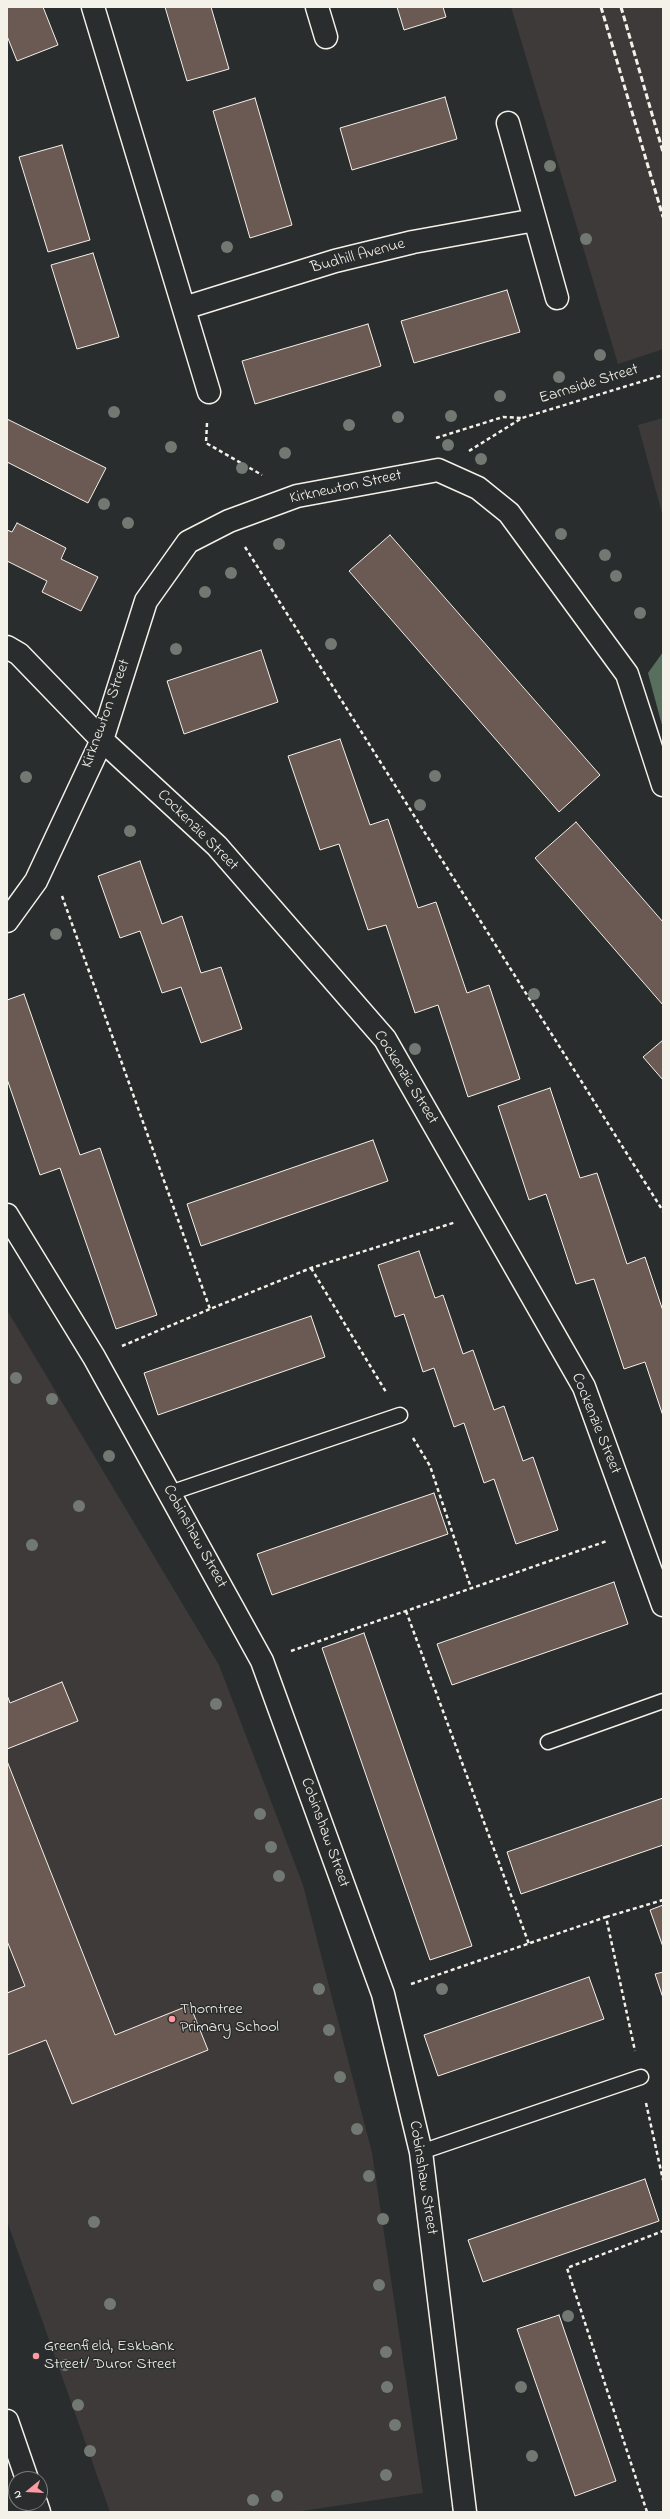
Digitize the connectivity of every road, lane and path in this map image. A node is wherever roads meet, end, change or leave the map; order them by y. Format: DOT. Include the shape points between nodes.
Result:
graph roads {
  1 [pos="93,7"];
  2 [pos="317,7"];
  3 [pos="326,37"];
  4 [pos="508,123"];
  5 [pos="535,220"];
  6 [pos="557,298"];
  7 [pos="184,308"];
  8 [pos="663,375"];
  9 [pos="209,392"];
  10 [pos="438,470"];
  11 [pos="297,496"];
  12 [pos="229,521"];
  13 [pos="7,647"];
  14 [pos="102,740"];
  15 [pos="663,786"];
  16 [pos="48,856"];
  17 [pos="7,921"];
  18 [pos="663,1211"];
  19 [pos="485,1213"];
  20 [pos="7,1215"];
  21 [pos="210,1309"];
  22 [pos="94,1357"];
  23 [pos="400,1416"];
  24 [pos="170,1493"];
  25 [pos="636,1530"];
  26 [pos="663,1605"];
  27 [pos="406,1611"];
  28 [pos="262,1661"];
  29 [pos="663,1701"];
  30 [pos="548,1742"];
  31 [pos="663,1900"];
  32 [pos="606,1917"];
  33 [pos="529,1944"];
  34 [pos="382,1994"];
  35 [pos="641,2077"];
  36 [pos="421,2152"];
  37 [pos="663,2180"];
  38 [pos="663,2231"];
  39 [pos="7,2421"];
  40 [pos="24,2471"];
  41 [pos="465,2512"];
  42 [pos="647,2512"];
  1 -- 7 [label="street"];
  2 -- 3 [label="street"];
  4 -- 5 [label="street"];
  5 -- 6 [label="street"];
  5 -- 7 [label="street, Budhill Avenue" via="413,242 335,261"];
  7 -- 9 [label="street"];
  8 -- 10 [label="path, Earnside Street" via="522,418"];
  9 -- 11 [label="path" via="206,443"];
  10 -- 11 [label="street, Kirknewton Street"];
  10 -- 15 [label="street" via="478,488 509,513 627,674"];
  11 -- 12 [label="street, Kirknewton Street"];
  12 -- 14 [label="street, Kirknewton Street" via="188,542 146,601"];
  12 -- 18 [label="path"];
  13 -- 14 [label="street, Cockenzie Street" via="19,654"];
  14 -- 16 [label="street, Kirknewton Street"];
  14 -- 19 [label="street, Cockenzie Street" via="217,846 385,1040"];
  16 -- 17 [label="street, Kirknewton Street" via="36,881"];
  16 -- 21 [label="path"];
  19 -- 21 [label="path" via="311,1268"];
  19 -- 25 [label="street, Cockenzie Street" via="584,1387"];
  20 -- 22 [label="street, Cobinshaw Street"];
  21 -- 22 [label="path"];
  22 -- 24 [label="street, Cobinshaw Street"];
  23 -- 24 [label="lane"];
  24 -- 28 [label="street, Cobinshaw Street"];
  25 -- 26 [label="street, Cockenzie Street"];
  25 -- 27 [label="path"];
  27 -- 28 [label="path"];
  27 -- 33 [label="path"];
  28 -- 34 [label="street, Cobinshaw Street"];
  29 -- 30 [label="lane"];
  31 -- 32 [label="path"];
  32 -- 33 [label="path"];
  32 -- 35 [label="path"];
  33 -- 34 [label="path"];
  34 -- 36 [label="street, Cobinshaw Street"];
  35 -- 36 [label="lane"];
  35 -- 37 [label="path"];
  36 -- 41 [label="street, Cobinshaw Street"];
  38 -- 42 [label="path" via="567,2268"];
  39 -- 40 [label="street"];
}
